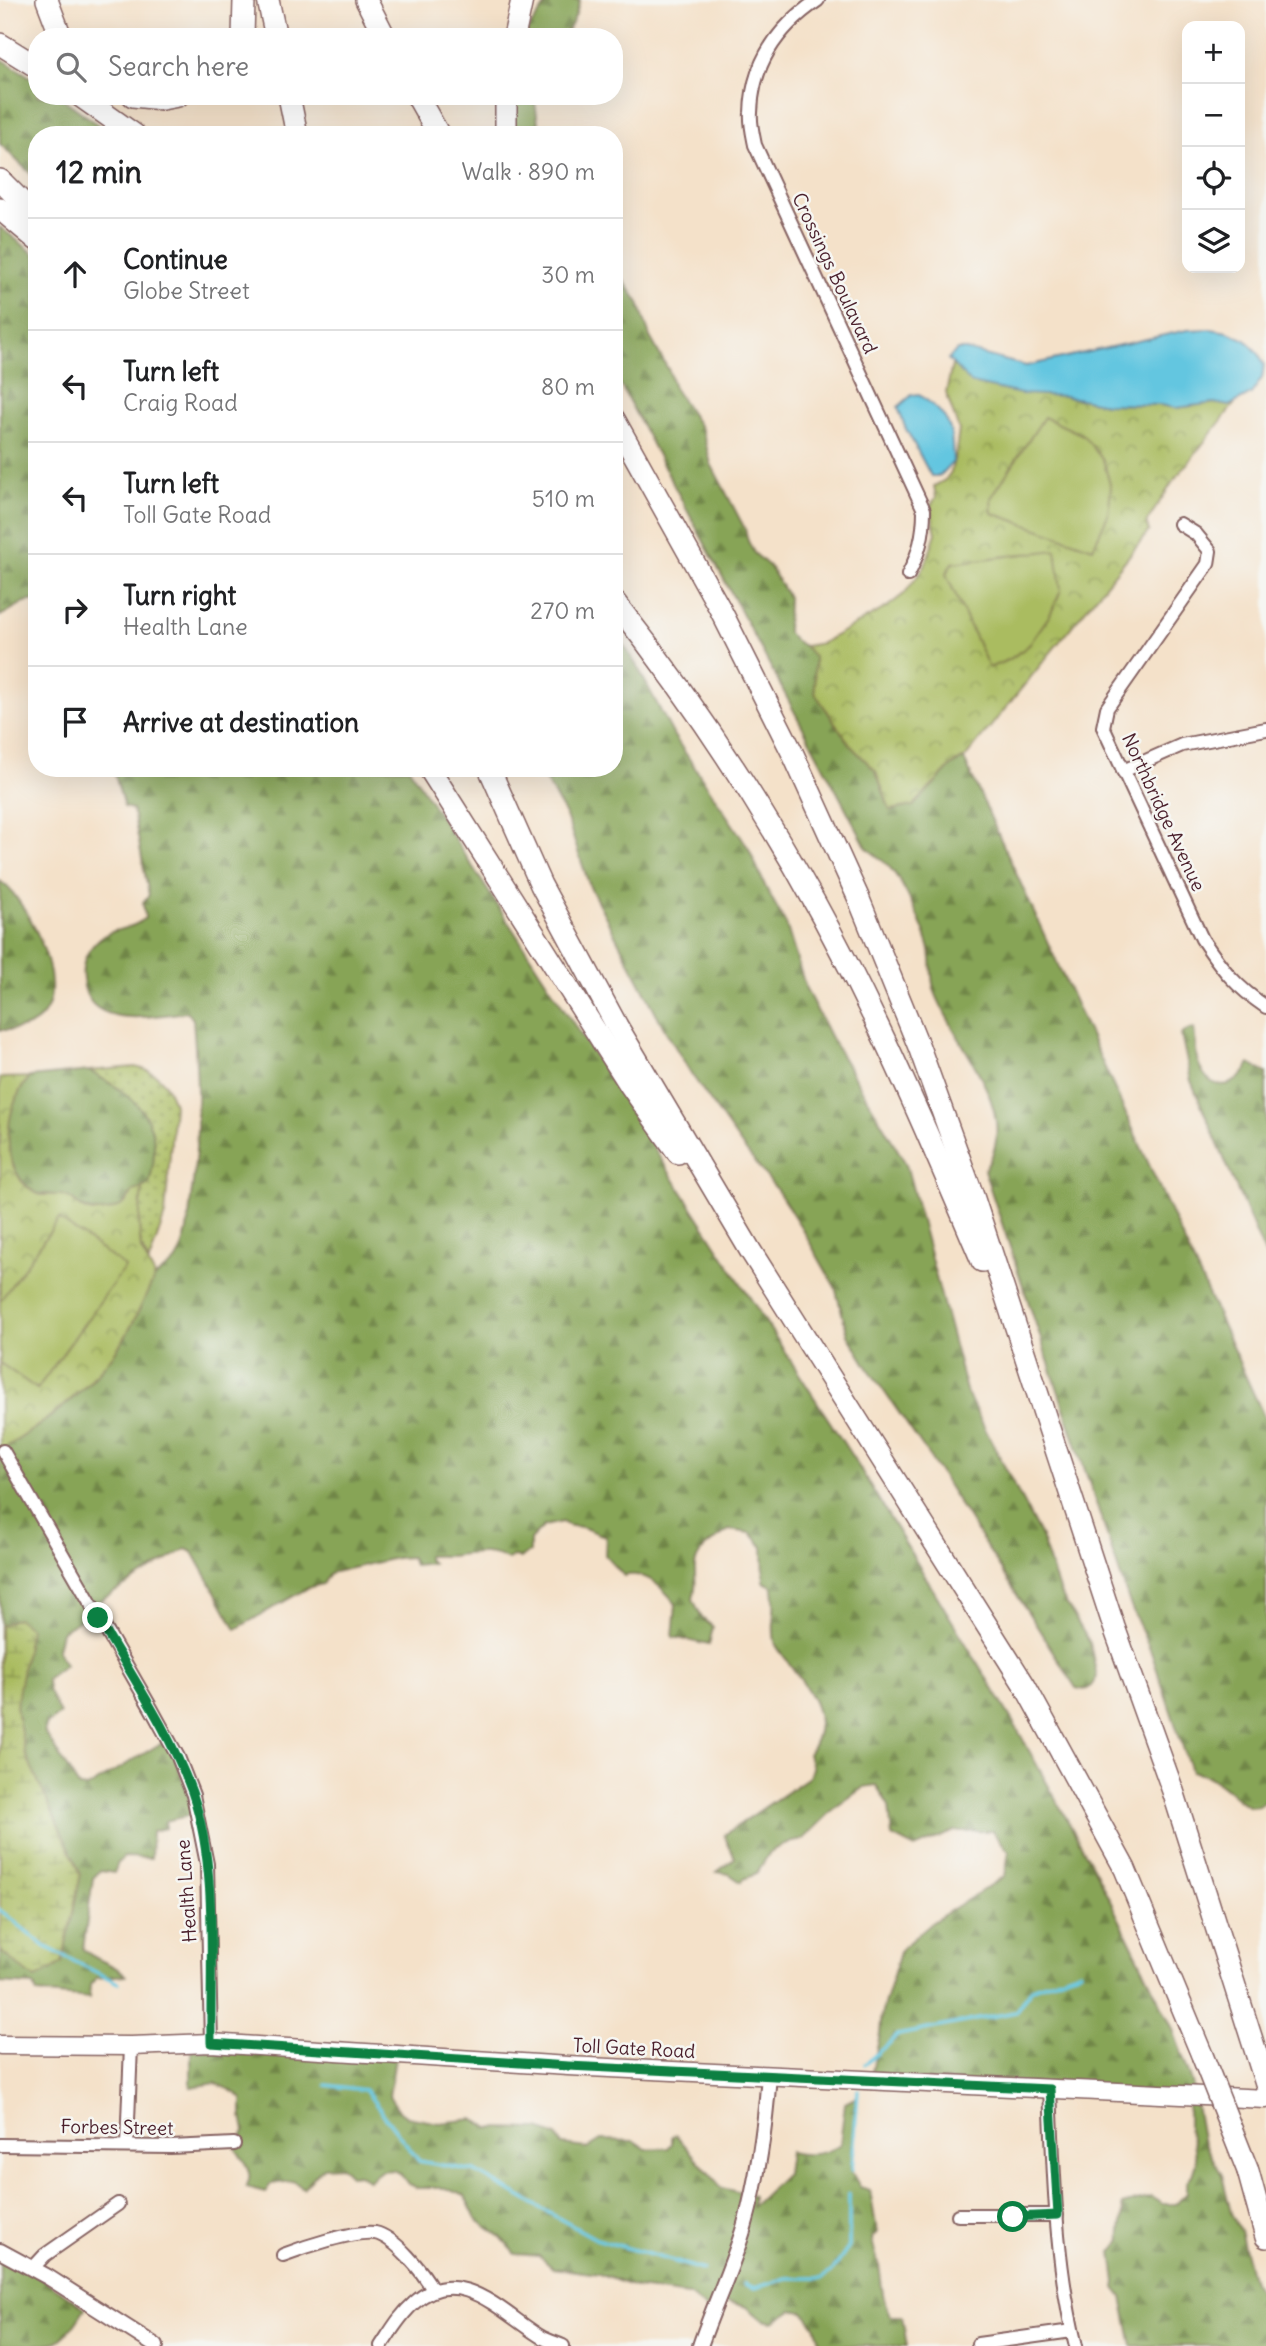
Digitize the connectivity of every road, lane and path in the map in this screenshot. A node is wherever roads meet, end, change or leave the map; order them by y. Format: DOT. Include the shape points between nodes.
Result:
graph roads {
  1 [pos="47,0"];
  2 [pos="244,0"];
  3 [pos="268,0"];
  4 [pos="366,0"];
  5 [pos="522,0"];
  6 [pos="818,0"];
  7 [pos="58,28"];
  8 [pos="243,28"];
  9 [pos="274,28"];
  10 [pos="380,28"];
  11 [pos="515,28"];
  12 [pos="0,44"];
  13 [pos="28,62"];
  14 [pos="93,105"];
  15 [pos="291,105"];
  16 [pos="422,105"];
  17 [pos="506,105"];
  18 [pos="122,126"];
  19 [pos="295,126"];
  20 [pos="434,126"];
  21 [pos="506,126"];
  22 [pos="0,180"];
  23 [pos="28,208"];
  24 [pos="0,209"];
  25 [pos="28,232"];
  26 [pos="623,430"];
  27 [pos="623,434"];
  28 [pos="642,467"];
  29 [pos="1180,524"];
  30 [pos="908,575"];
  31 [pos="623,614"];
  32 [pos="1266,729"];
  33 [pos="1123,771"];
  34 [pos="435,777"];
  35 [pos="493,777"];
  36 [pos="1266,1007"];
  37 [pos="750,1250"];
  38 [pos="1036,1385"];
  39 [pos="3,1451"];
  40 [pos="211,2043"];
  41 [pos="0,2045"];
  42 [pos="131,2046"];
  43 [pos="769,2076"];
  44 [pos="1266,2084"];
  45 [pos="1050,2089"];
  46 [pos="1266,2099"];
  47 [pos="234,2144"];
  48 [pos="0,2145"];
  49 [pos="127,2145"];
  50 [pos="1248,2171"];
  51 [pos="118,2204"];
  52 [pos="958,2215"];
  53 [pos="1058,2215"];
  54 [pos="1266,2222"];
  55 [pos="1266,2237"];
  56 [pos="0,2251"];
  57 [pos="283,2255"];
  58 [pos="32,2269"];
  59 [pos="433,2290"];
  60 [pos="1072,2331"];
  61 [pos="542,2342"];
  62 [pos="978,2344"];
  63 [pos="156,2346"];
  64 [pos="381,2346"];
  65 [pos="563,2346"];
  66 [pos="700,2346"];
  67 [pos="1076,2346"];
  1 -- 7 [label="highway"];
  2 -- 8 [label="highway"];
  3 -- 9 [label="highway"];
  4 -- 10 [label="highway"];
  5 -- 11 [label="highway"];
  6 -- 30 [label="street, Crossings Boulavard" via="778,33 762,62 750,114 755,145 924,510 919,554"];
  12 -- 13 [label="highway"];
  14 -- 18 [label="highway"];
  15 -- 19 [label="highway"];
  16 -- 20 [label="highway"];
  17 -- 21 [label="highway"];
  22 -- 23 [label="highway"];
  24 -- 25 [label="highway"];
  26 -- 28 [label="highway"];
  27 -- 28 [label="highway"];
  28 -- 38 [label="highway" via="751,668 858,897 947,1121"];
  29 -- 33 [label="street, Northbridge Avenue" via="1210,551 1208,564 1107,708 1103,727"];
  31 -- 38 [label="highway" via="735,771 836,941 909,1093"];
  32 -- 33 [label="street" via="1182,745"];
  33 -- 36 [label="street, Northbridge Avenue" via="1202,939 1223,970"];
  34 -- 37 [label="highway" via="630,1085"];
  35 -- 37 [label="highway" via="577,956"];
  37 -- 50 [label="highway, bridge" via="1025,1686 1066,1759 1125,1869"];
  38 -- 44 [label="highway"];
  39 -- 40 [label="street, Health Lane" via="156,1718 193,1795 207,1864"];
  40 -- 42 [label="main road, Toll Gate Road"];
  40 -- 43 [label="main road, Toll Gate Road"];
  41 -- 42 [label="main road, Toll Gate Road"];
  42 -- 49 [label="street"];
  43 -- 45 [label="main road, Toll Gate Road"];
  43 -- 66 [label="street" via="757,2179 733,2262"];
  45 -- 46 [label="main road, Toll Gate Road"];
  45 -- 53 [label="street"];
  47 -- 49 [label="street, Forbes Street"];
  48 -- 49 [label="street, Forbes Street"];
  50 -- 54 [label="highway"];
  50 -- 55 [label="highway"];
  51 -- 58 [label="street"];
  52 -- 53 [label="street"];
  53 -- 60 [label="street"];
  56 -- 58 [label="street"];
  57 -- 59 [label="street" via="374,2233 387,2238 424,2272"];
  58 -- 63 [label="street"];
  59 -- 61 [label="street" via="469,2291 489,2299"];
  59 -- 64 [label="street" via="400,2317"];
  60 -- 62 [label="street"];
  60 -- 67 [label="street"];
  61 -- 65 [label="street"];
}
